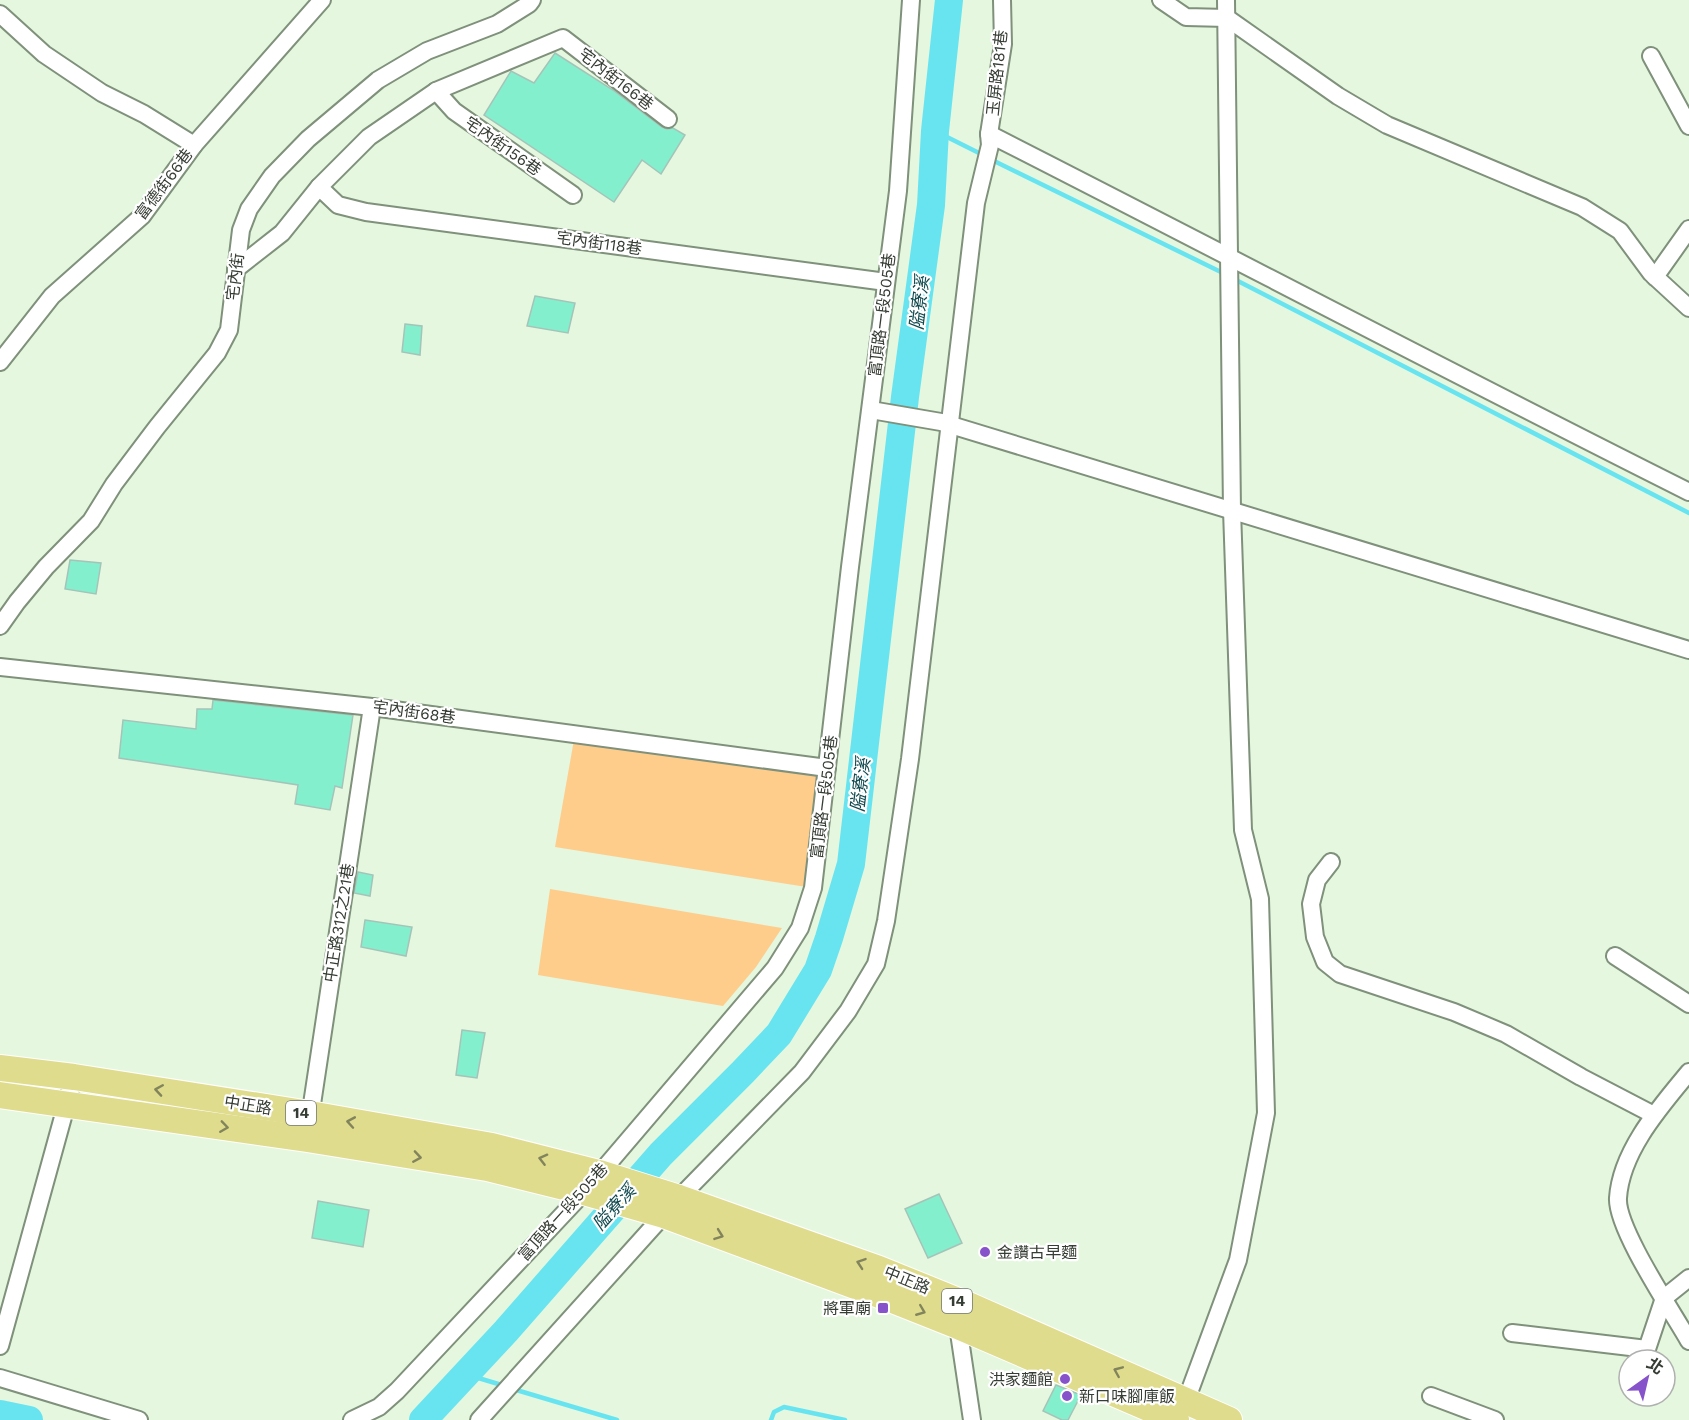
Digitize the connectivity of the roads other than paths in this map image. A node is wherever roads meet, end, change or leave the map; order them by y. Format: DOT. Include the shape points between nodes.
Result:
graph roads {
  1 [pos="322,0"];
  2 [pos="532,0"];
  3 [pos="910,0"];
  4 [pos="1002,0"];
  5 [pos="1161,0"];
  6 [pos="1226,0"];
  7 [pos="0,14"];
  8 [pos="1227,18"];
  9 [pos="1651,56"];
  10 [pos="436,91"];
  11 [pos="668,119"];
  12 [pos="1689,126"];
  13 [pos="194,145"];
  14 [pos="989,147"];
  15 [pos="319,187"];
  16 [pos="573,195"];
  17 [pos="1689,229"];
  18 [pos="1230,266"];
  19 [pos="236,269"];
  20 [pos="1655,277"];
  21 [pos="886,282"];
  22 [pos="1689,308"];
  23 [pos="0,362"];
  24 [pos="876,411"];
  25 [pos="945,423"];
  26 [pos="1689,492"];
  27 [pos="1232,510"];
  28 [pos="0,626"];
  29 [pos="1689,650"];
  30 [pos="0,667"];
  31 [pos="372,706"];
  32 [pos="827,768"];
  33 [pos="1331,862"];
  34 [pos="1615,956"];
  35 [pos="1689,1004"];
  36 [pos="0,1068"];
  37 [pos="1689,1072"];
  38 [pos="74,1077"];
  39 [pos="0,1095"];
  40 [pos="67,1104"];
  41 [pos="1654,1115"];
  42 [pos="309,1127"];
  43 [pos="592,1183"];
  44 [pos="671,1206"];
  45 [pos="1689,1278"];
  46 [pos="1664,1298"];
  47 [pos="963,1316"];
  48 [pos="1512,1333"];
  49 [pos="1689,1341"];
  50 [pos="0,1346"];
  51 [pos="0,1378"];
  52 [pos="1431,1396"];
  53 [pos="1181,1414"];
  54 [pos="140,1420"];
  55 [pos="352,1420"];
  56 [pos="479,1420"];
  57 [pos="972,1420"];
  58 [pos="1229,1420"];
  59 [pos="1495,1420"];
  1 -- 13 [label="street, 富德街66巷"];
  2 -- 19 [label="street, 宅內街" via="497,24 427,51 378,80 308,139 272,176 249,209 241,230"];
  3 -- 21 [label="street, 富頂路一段505巷" via="898,191"];
  4 -- 14 [label="street, 玉屏路181巷" via="1003,44"];
  5 -- 8 [label="street" via="1186,17"];
  6 -- 8 [label="street"];
  7 -- 13 [label="street" via="44,54 102,93"];
  8 -- 18 [label="street"];
  8 -- 20 [label="street" via="1338,96 1387,125 1582,207 1620,231"];
  9 -- 12 [label="street"];
  10 -- 11 [label="street, 宅內街166巷" via="563,38"];
  10 -- 15 [label="street" via="369,137"];
  10 -- 16 [label="street, 宅內街156巷" via="454,111"];
  13 -- 23 [label="street, 富德街66巷" via="142,216 52,296"];
  14 -- 18 [label="street"];
  14 -- 25 [label="street, 玉屏路181巷" via="976,203"];
  15 -- 19 [label="street" via="282,232"];
  15 -- 21 [label="street, 宅內街118巷" via="338,205 366,212"];
  17 -- 20 [label="street"];
  18 -- 26 [label="street"];
  18 -- 27 [label="street"];
  19 -- 28 [label="street, 宅內街" via="229,330 217,353 121,474 92,521 39,576"];
  20 -- 22 [label="street"];
  21 -- 24 [label="street, 富頂路一段505巷"];
  24 -- 25 [label="street"];
  24 -- 32 [label="street, 富頂路一段505巷"];
  25 -- 27 [label="street"];
  25 -- 44 [label="street, 玉屏路181巷" via="910,759 876,963 848,1011 802,1072"];
  27 -- 29 [label="street"];
  27 -- 53 [label="street" via="1243,830 1260,899 1266,1113 1238,1260"];
  30 -- 31 [label="street, 宅內街68巷"];
  31 -- 32 [label="street, 宅內街68巷"];
  31 -- 42 [label="street, 中正路312之21巷"];
  32 -- 43 [label="street, 富頂路一段505巷" via="813,888 800,928 775,968"];
  33 -- 41 [label="street" via="1317,880 1311,904 1315,938 1325,962 1340,974 1454,1012 1506,1034"];
  34 -- 35 [label="street"];
  36 -- 38 [label="main road, 中正路 / 14"];
  37 -- 41 [label="street"];
  38 -- 40 [label="street"];
  42 -- 38 [label="main road, 中正路 / 14, one-way"];
  39 -- 40 [label="main road, 中正路 / 14"];
  40 -- 42 [label="main road, 中正路 / 14, one-way"];
  40 -- 50 [label="street"];
  41 -- 46 [label="street" via="1624,1167 1618,1200 1624,1227"];
  42 -- 43 [label="main road, 中正路 / 14" via="487,1168"];
  43 -- 44 [label="main road, 14"];
  43 -- 55 [label="street, 富頂路一段505巷" via="397,1391 379,1407"];
  44 -- 47 [label="main road, 中正路 / 14" via="885,1297"];
  44 -- 56 [label="street, 玉屏路181巷"];
  45 -- 46 [label="street"];
  46 -- 48 [label="street" via="1647,1349"];
  46 -- 49 [label="street"];
  47 -- 53 [label="main road, 中正路 / 14"];
  47 -- 57 [label="street"];
  51 -- 54 [label="street"];
  52 -- 59 [label="street"];
  53 -- 58 [label="main road, 中正路 / 14"];
}
